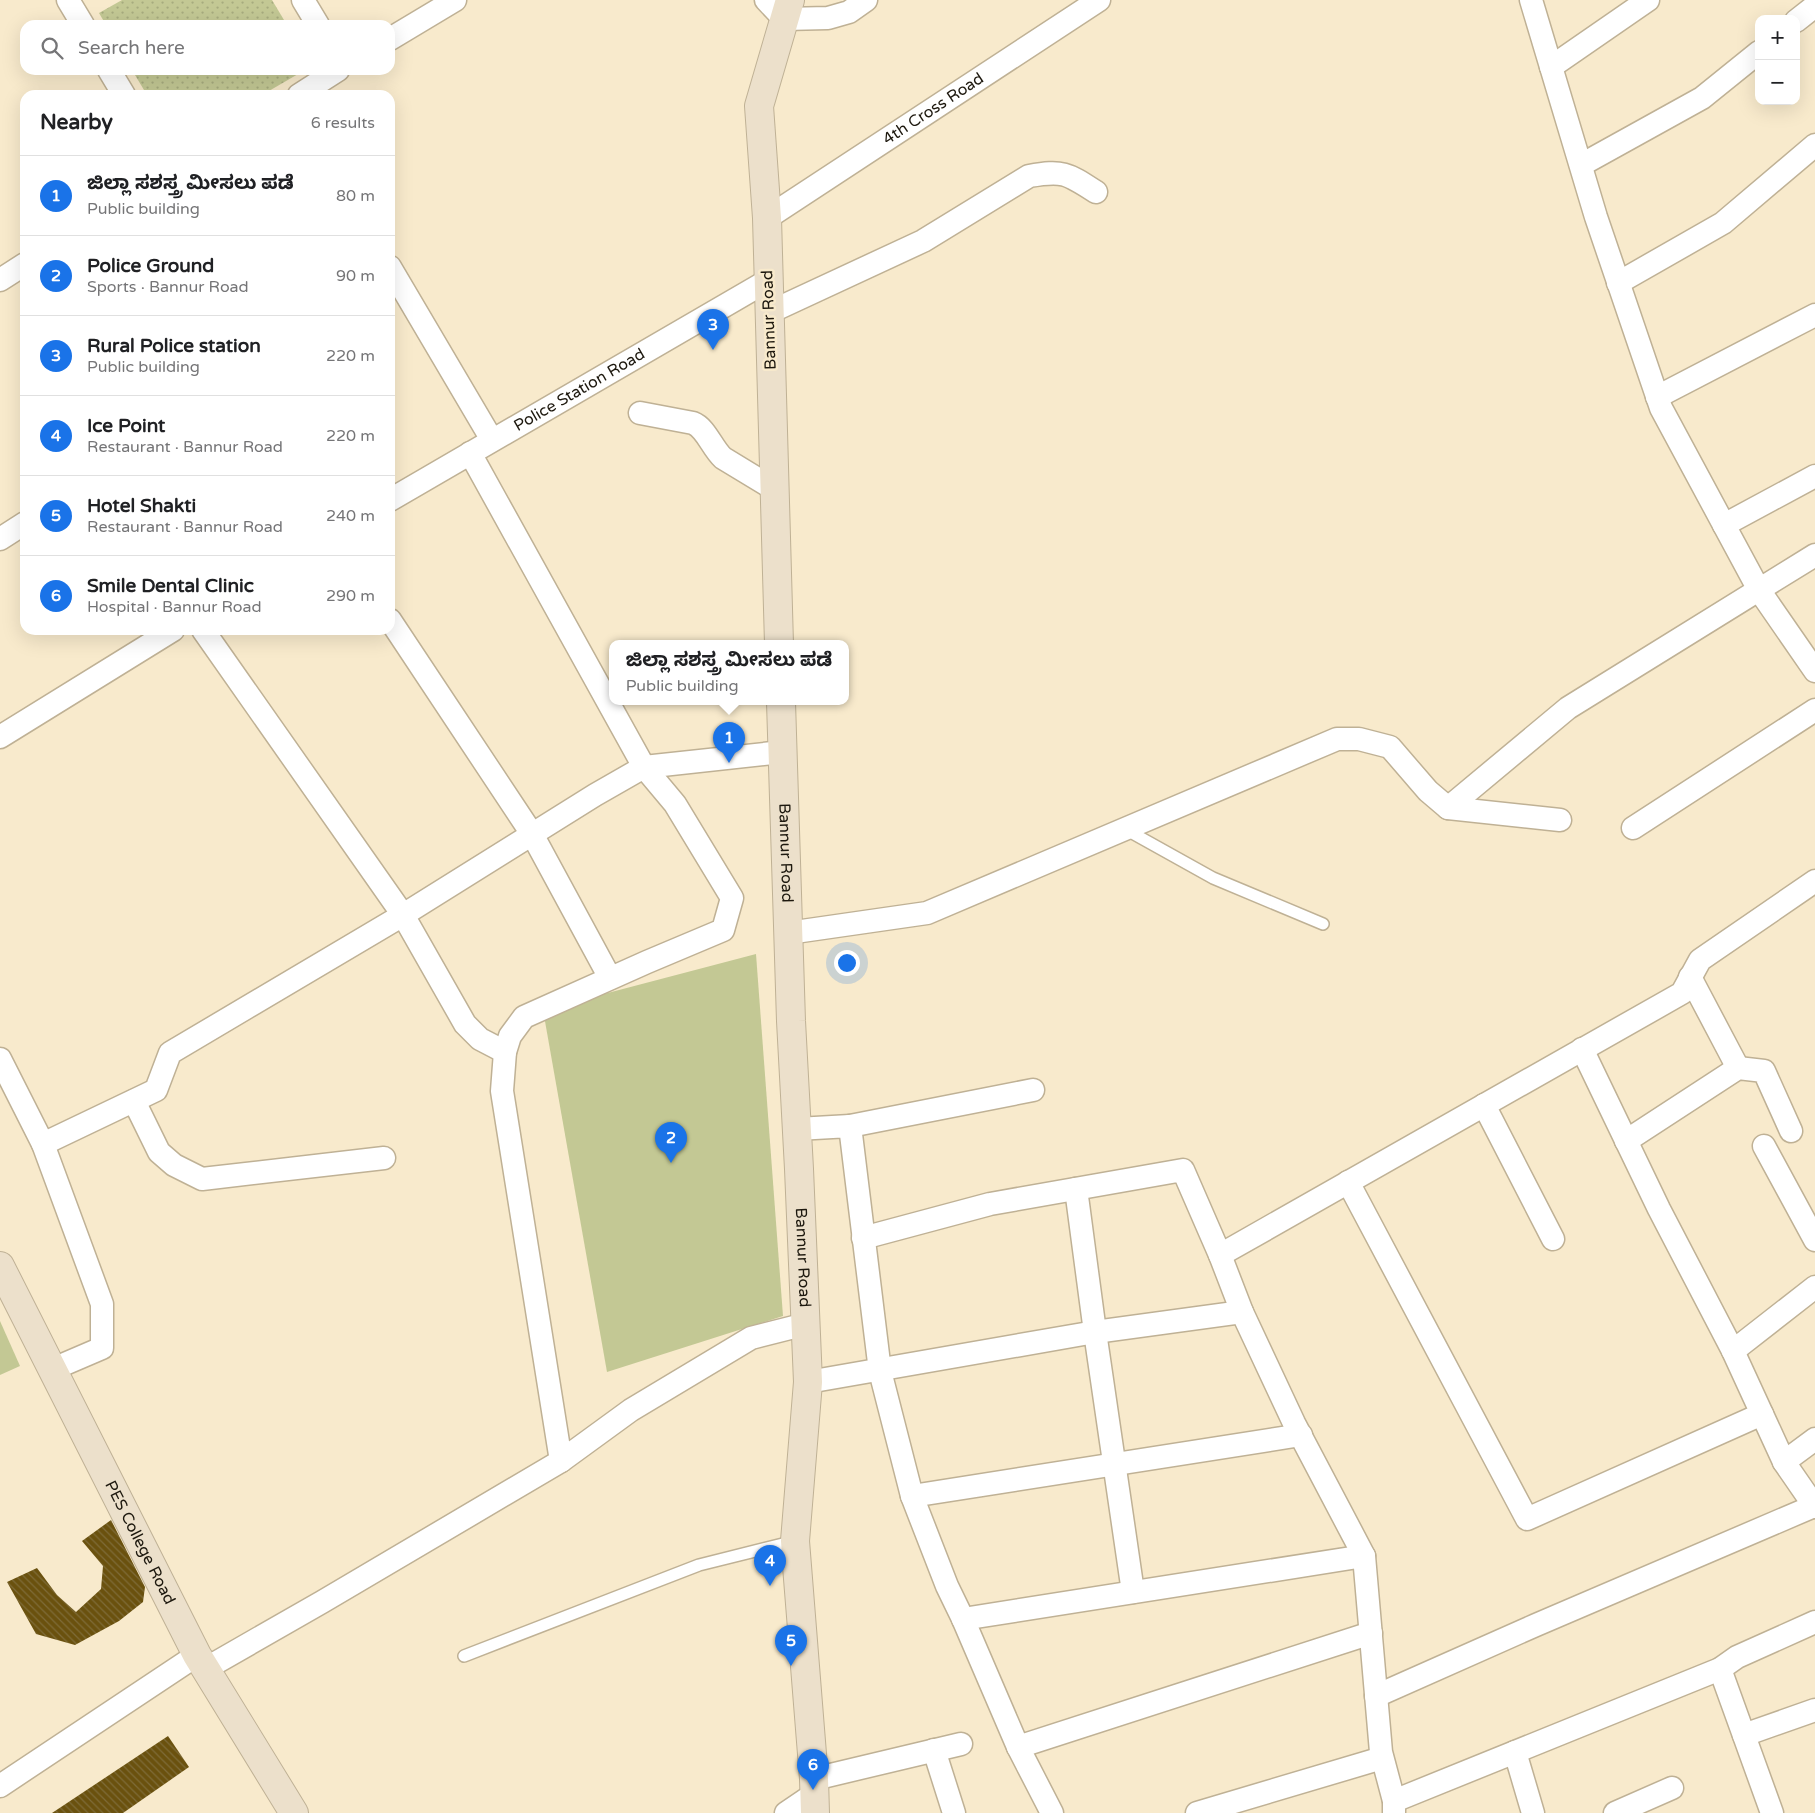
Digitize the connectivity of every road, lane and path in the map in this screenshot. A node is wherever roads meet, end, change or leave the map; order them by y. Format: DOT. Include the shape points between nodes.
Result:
graph roads {
  1 [pos="68,0"];
  2 [pos="303,0"];
  3 [pos="456,0"];
  4 [pos="866,0"];
  5 [pos="1099,0"];
  6 [pos="1531,0"];
  7 [pos="1648,0"];
  8 [pos="780,6"];
  9 [pos="1815,6"];
  10 [pos="1800,19"];
  11 [pos="80,20"];
  12 [pos="315,20"];
  13 [pos="395,36"];
  14 [pos="1755,55"];
  15 [pos="1551,67"];
  16 [pos="112,75"];
  17 [pos="330,75"];
  18 [pos="121,90"];
  19 [pos="306,90"];
  20 [pos="1815,145"];
  21 [pos="1581,165"];
  22 [pos="1096,192"];
  23 [pos="767,218"];
  24 [pos="20,267"];
  25 [pos="395,275"];
  26 [pos="0,280"];
  27 [pos="767,281"];
  28 [pos="1618,283"];
  29 [pos="768,314"];
  30 [pos="1815,315"];
  31 [pos="1657,398"];
  32 [pos="640,413"];
  33 [pos="492,440"];
  34 [pos="470,453"];
  35 [pos="1815,476"];
  36 [pos="774,489"];
  37 [pos="395,497"];
  38 [pos="1724,525"];
  39 [pos="20,526"];
  40 [pos="0,539"];
  41 [pos="1815,555"];
  42 [pos="1759,590"];
  43 [pos="395,628"];
  44 [pos="165,635"];
  45 [pos="207,635"];
  46 [pos="779,640"];
  47 [pos="1815,671"];
  48 [pos="609,703"];
  49 [pos="610,705"];
  50 [pos="781,705"];
  51 [pos="1815,710"];
  52 [pos="0,737"];
  53 [pos="782,752"];
  54 [pos="644,766"];
  55 [pos="1448,808"];
  56 [pos="1560,820"];
  57 [pos="1633,828"];
  58 [pos="1124,829"];
  59 [pos="532,834"];
  60 [pos="1813,888"];
  61 [pos="403,915"];
  62 [pos="1323,924"];
  63 [pos="788,933"];
  64 [pos="1690,977"];
  65 [pos="610,978"];
  66 [pos="1582,1049"];
  67 [pos="505,1052"];
  68 [pos="0,1059"];
  69 [pos="1738,1068"];
  70 [pos="1033,1090"];
  71 [pos="134,1100"];
  72 [pos="1484,1105"];
  73 [pos="850,1126"];
  74 [pos="797,1129"];
  75 [pos="1791,1131"];
  76 [pos="1626,1141"];
  77 [pos="43,1144"];
  78 [pos="1764,1146"];
  79 [pos="384,1158"];
  80 [pos="1348,1182"];
  81 [pos="1076,1189"];
  82 [pos="863,1238"];
  83 [pos="1554,1239"];
  84 [pos="1815,1240"];
  85 [pos="1220,1255"];
  86 [pos="0,1266"];
  87 [pos="1815,1287"];
  88 [pos="1242,1312"];
  89 [pos="806,1324"];
  90 [pos="1095,1332"];
  91 [pos="1733,1351"];
  92 [pos="52,1369"];
  93 [pos="880,1371"];
  94 [pos="808,1382"];
  95 [pos="1762,1414"];
  96 [pos="1300,1435"];
  97 [pos="1815,1439"];
  98 [pos="561,1461"];
  99 [pos="1784,1462"];
  100 [pos="1115,1464"];
  101 [pos="912,1496"];
  102 [pos="1815,1507"];
  103 [pos="795,1541"];
  104 [pos="1364,1556"];
  105 [pos="1133,1592"];
  106 [pos="963,1619"];
  107 [pos="1815,1622"];
  108 [pos="1371,1633"];
  109 [pos="464,1656"];
  110 [pos="201,1662"];
  111 [pos="1720,1669"];
  112 [pos="1376,1696"];
  113 [pos="1815,1710"];
  114 [pos="1744,1735"];
  115 [pos="961,1744"];
  116 [pos="1018,1748"];
  117 [pos="934,1750"];
  118 [pos="1515,1752"];
  119 [pos="1382,1758"];
  120 [pos="0,1786"];
  121 [pos="1672,1788"];
  122 [pos="814,1795"];
  123 [pos="1394,1807"];
  124 [pos="294,1813"];
  125 [pos="786,1813"];
  126 [pos="954,1813"];
  127 [pos="1052,1813"];
  128 [pos="1197,1813"];
  129 [pos="1533,1813"];
  130 [pos="1615,1813"];
  131 [pos="1772,1813"];
  1 -- 11 [label="street"];
  2 -- 12 [label="street"];
  3 -- 13 [label="street"];
  4 -- 8 [label="street" via="849,12 828,18"];
  5 -- 23 [label="street, 4th Cross Road"];
  6 -- 15 [label="street"];
  7 -- 15 [label="street"];
  8 -- 23 [label="main road, Bannur Road" via="759,106"];
  9 -- 10 [label="street"];
  14 -- 21 [label="street" via="1702,98"];
  15 -- 21 [label="street"];
  16 -- 18 [label="street"];
  17 -- 19 [label="street"];
  20 -- 28 [label="street" via="1723,223"];
  21 -- 28 [label="street"];
  22 -- 29 [label="street" via="1070,175 1049,172 1028,176 923,241"];
  23 -- 27 [label="main road, Bannur Road"];
  24 -- 26 [label="street"];
  25 -- 33 [label="street"];
  27 -- 29 [label="main road, Bannur Road"];
  27 -- 33 [label="street, Police Station Road"];
  28 -- 31 [label="street"];
  29 -- 36 [label="main road, Bannur Road"];
  30 -- 31 [label="street"];
  31 -- 38 [label="street"];
  32 -- 36 [label="street" via="699,425 722,458"];
  33 -- 34 [label="street, Police Station Road"];
  34 -- 37 [label="street, Police Station Road"];
  34 -- 48 [label="street"];
  35 -- 38 [label="street"];
  36 -- 46 [label="main road, Bannur Road"];
  38 -- 42 [label="street"];
  39 -- 40 [label="street"];
  41 -- 42 [label="street"];
  42 -- 47 [label="street"];
  42 -- 55 [label="street" via="1568,708"];
  43 -- 59 [label="street"];
  44 -- 52 [label="street"];
  45 -- 61 [label="street"];
  49 -- 54 [label="street"];
  50 -- 53 [label="main road, Bannur Road"];
  51 -- 57 [label="street"];
  53 -- 54 [label="street"];
  53 -- 63 [label="main road, Bannur Road"];
  54 -- 59 [label="street"];
  54 -- 65 [label="street" via="675,804 732,898 723,930"];
  55 -- 56 [label="street"];
  55 -- 58 [label="street" via="1390,747 1360,739 1337,739"];
  58 -- 62 [label="lane" via="1213,878"];
  58 -- 63 [label="street" via="927,913"];
  59 -- 61 [label="street"];
  59 -- 65 [label="street"];
  60 -- 64 [label="street" via="1700,960"];
  61 -- 67 [label="street" via="465,1024 480,1039"];
  61 -- 71 [label="street" via="170,1053 156,1090"];
  63 -- 74 [label="main road, Bannur Road"];
  64 -- 66 [label="street" via="1682,992"];
  64 -- 69 [label="street"];
  65 -- 67 [label="street" via="524,1017 510,1036"];
  66 -- 72 [label="street"];
  66 -- 76 [label="street"];
  67 -- 98 [label="street" via="502,1092"];
  68 -- 77 [label="street"];
  69 -- 75 [label="street" via="1764,1071"];
  69 -- 76 [label="street"];
  70 -- 73 [label="street"];
  71 -- 77 [label="street"];
  71 -- 79 [label="street" via="159,1152 174,1166 202,1179"];
  72 -- 80 [label="street"];
  72 -- 83 [label="street"];
  73 -- 74 [label="street"];
  73 -- 82 [label="street"];
  74 -- 89 [label="main road, Bannur Road"];
  76 -- 91 [label="street"];
  77 -- 92 [label="street" via="102,1304 102,1348"];
  78 -- 84 [label="street"];
  80 -- 85 [label="street"];
  80 -- 95 [label="street" via="1527,1519"];
  81 -- 82 [label="street" via="990,1204"];
  81 -- 85 [label="street" via="1183,1170"];
  81 -- 90 [label="street"];
  82 -- 93 [label="street"];
  85 -- 88 [label="street"];
  86 -- 92 [label="main road, PES College Road"];
  87 -- 91 [label="street"];
  88 -- 90 [label="street"];
  88 -- 96 [label="street"];
  89 -- 94 [label="main road, Bannur Road"];
  89 -- 98 [label="street" via="751,1338 630,1410"];
  90 -- 93 [label="street"];
  90 -- 100 [label="street"];
  91 -- 95 [label="street"];
  92 -- 110 [label="main road, PES College Road"];
  93 -- 94 [label="street"];
  93 -- 101 [label="street"];
  94 -- 103 [label="main road, Bannur Road"];
  95 -- 99 [label="street"];
  96 -- 100 [label="street"];
  96 -- 104 [label="street"];
  97 -- 99 [label="street"];
  98 -- 110 [label="street" via="322,1602"];
  99 -- 102 [label="street"];
  100 -- 101 [label="street"];
  100 -- 105 [label="street"];
  101 -- 106 [label="street"];
  102 -- 112 [label="street"];
  103 -- 109 [label="lane" via="698,1565"];
  103 -- 122 [label="main road, Bannur Road"];
  104 -- 105 [label="street"];
  104 -- 108 [label="street"];
  105 -- 106 [label="street"];
  106 -- 116 [label="street"];
  107 -- 111 [label="street" via="1736,1657"];
  108 -- 112 [label="street"];
  108 -- 116 [label="street"];
  110 -- 120 [label="street"];
  110 -- 124 [label="main road, PES College Road"];
  111 -- 114 [label="street"];
  111 -- 118 [label="street"];
  112 -- 119 [label="street"];
  113 -- 114 [label="street"];
  114 -- 131 [label="street"];
  115 -- 117 [label="street"];
  116 -- 127 [label="street"];
  117 -- 122 [label="street"];
  117 -- 126 [label="street"];
  118 -- 123 [label="street"];
  118 -- 129 [label="street"];
  119 -- 123 [label="street"];
  119 -- 128 [label="street"];
  121 -- 130 [label="street"];
  122 -- 125 [label="street"];
}
